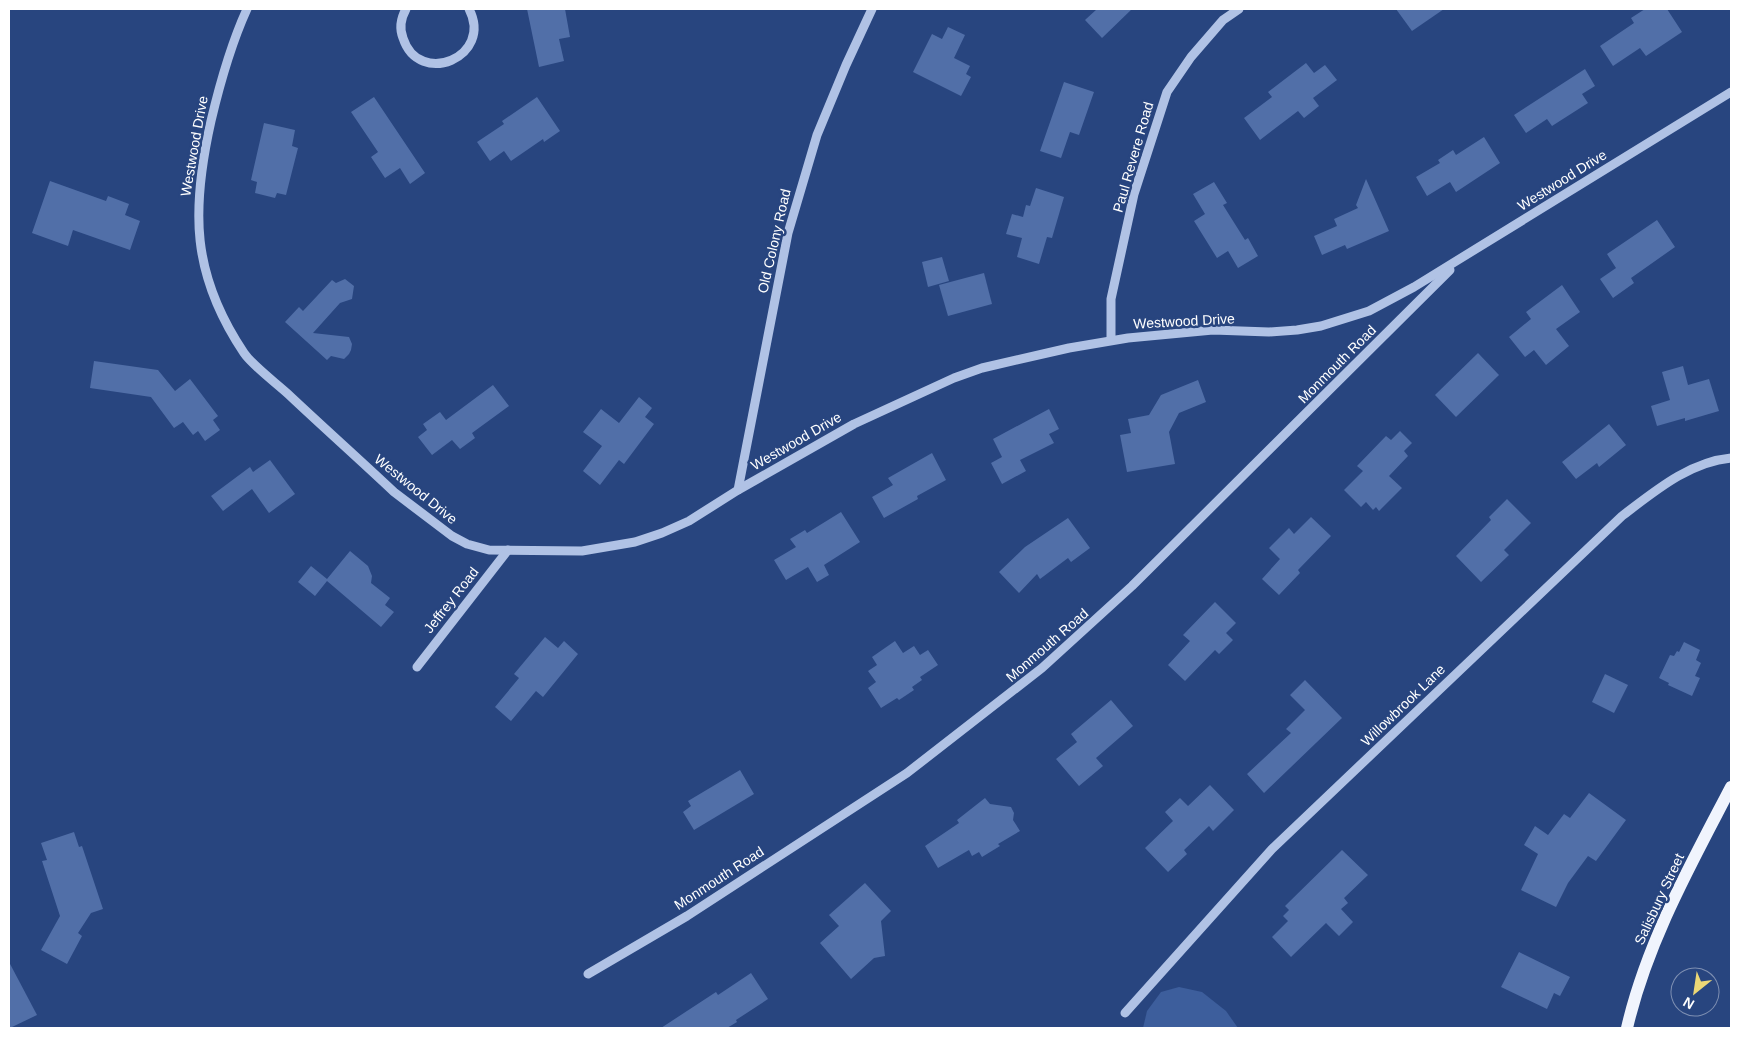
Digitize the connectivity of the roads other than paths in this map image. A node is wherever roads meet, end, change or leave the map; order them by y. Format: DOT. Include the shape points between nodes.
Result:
graph roads {
  1 [pos="247,9"];
  2 [pos="406,9"];
  3 [pos="469,9"];
  4 [pos="872,9"];
  5 [pos="1239,9"];
  6 [pos="1731,92"];
  7 [pos="1461,259"];
  8 [pos="1111,340"];
  9 [pos="1731,458"];
  10 [pos="738,490"];
  11 [pos="508,550"];
  12 [pos="417,667"];
  13 [pos="1731,787"];
  14 [pos="588,974"];
  15 [pos="1125,1013"];
  16 [pos="1627,1028"];
  1 -- 11 [label="street, Westwood Drive" via="219,88 199,181 198,233 210,288 220,311 245,354 394,492 467,544 489,550"];
  2 -- 3 [label="street" via="401,22 404,44 411,54 432,64 455,60 471,43 474,21"];
  4 -- 10 [label="street, Old Colony Road" via="817,135 788,232"];
  5 -- 8 [label="street, Paul Revere Road" via="1224,20 1197,50 1167,92 1134,194 1111,299"];
  6 -- 7 [label="street, Westwood Drive"];
  7 -- 8 [label="street, Westwood Drive" via="1384,304 1321,326 1269,332 1213,330"];
  7 -- 14 [label="street, Monmouth Road" via="1071,644 907,773 687,916"];
  8 -- 10 [label="street, Westwood Drive" via="1026,357 954,378 854,424"];
  9 -- 15 [label="street, Willowbrook Lane" via="1705,464 1678,476 1622,516 1272,849"];
  10 -- 11 [label="street, Westwood Drive" via="689,521 634,542 582,551"];
  11 -- 12 [label="street, Jeffrey Road"];
  13 -- 16 [label="main road, Salisbury Street" via="1684,878 1648,958"];
}
